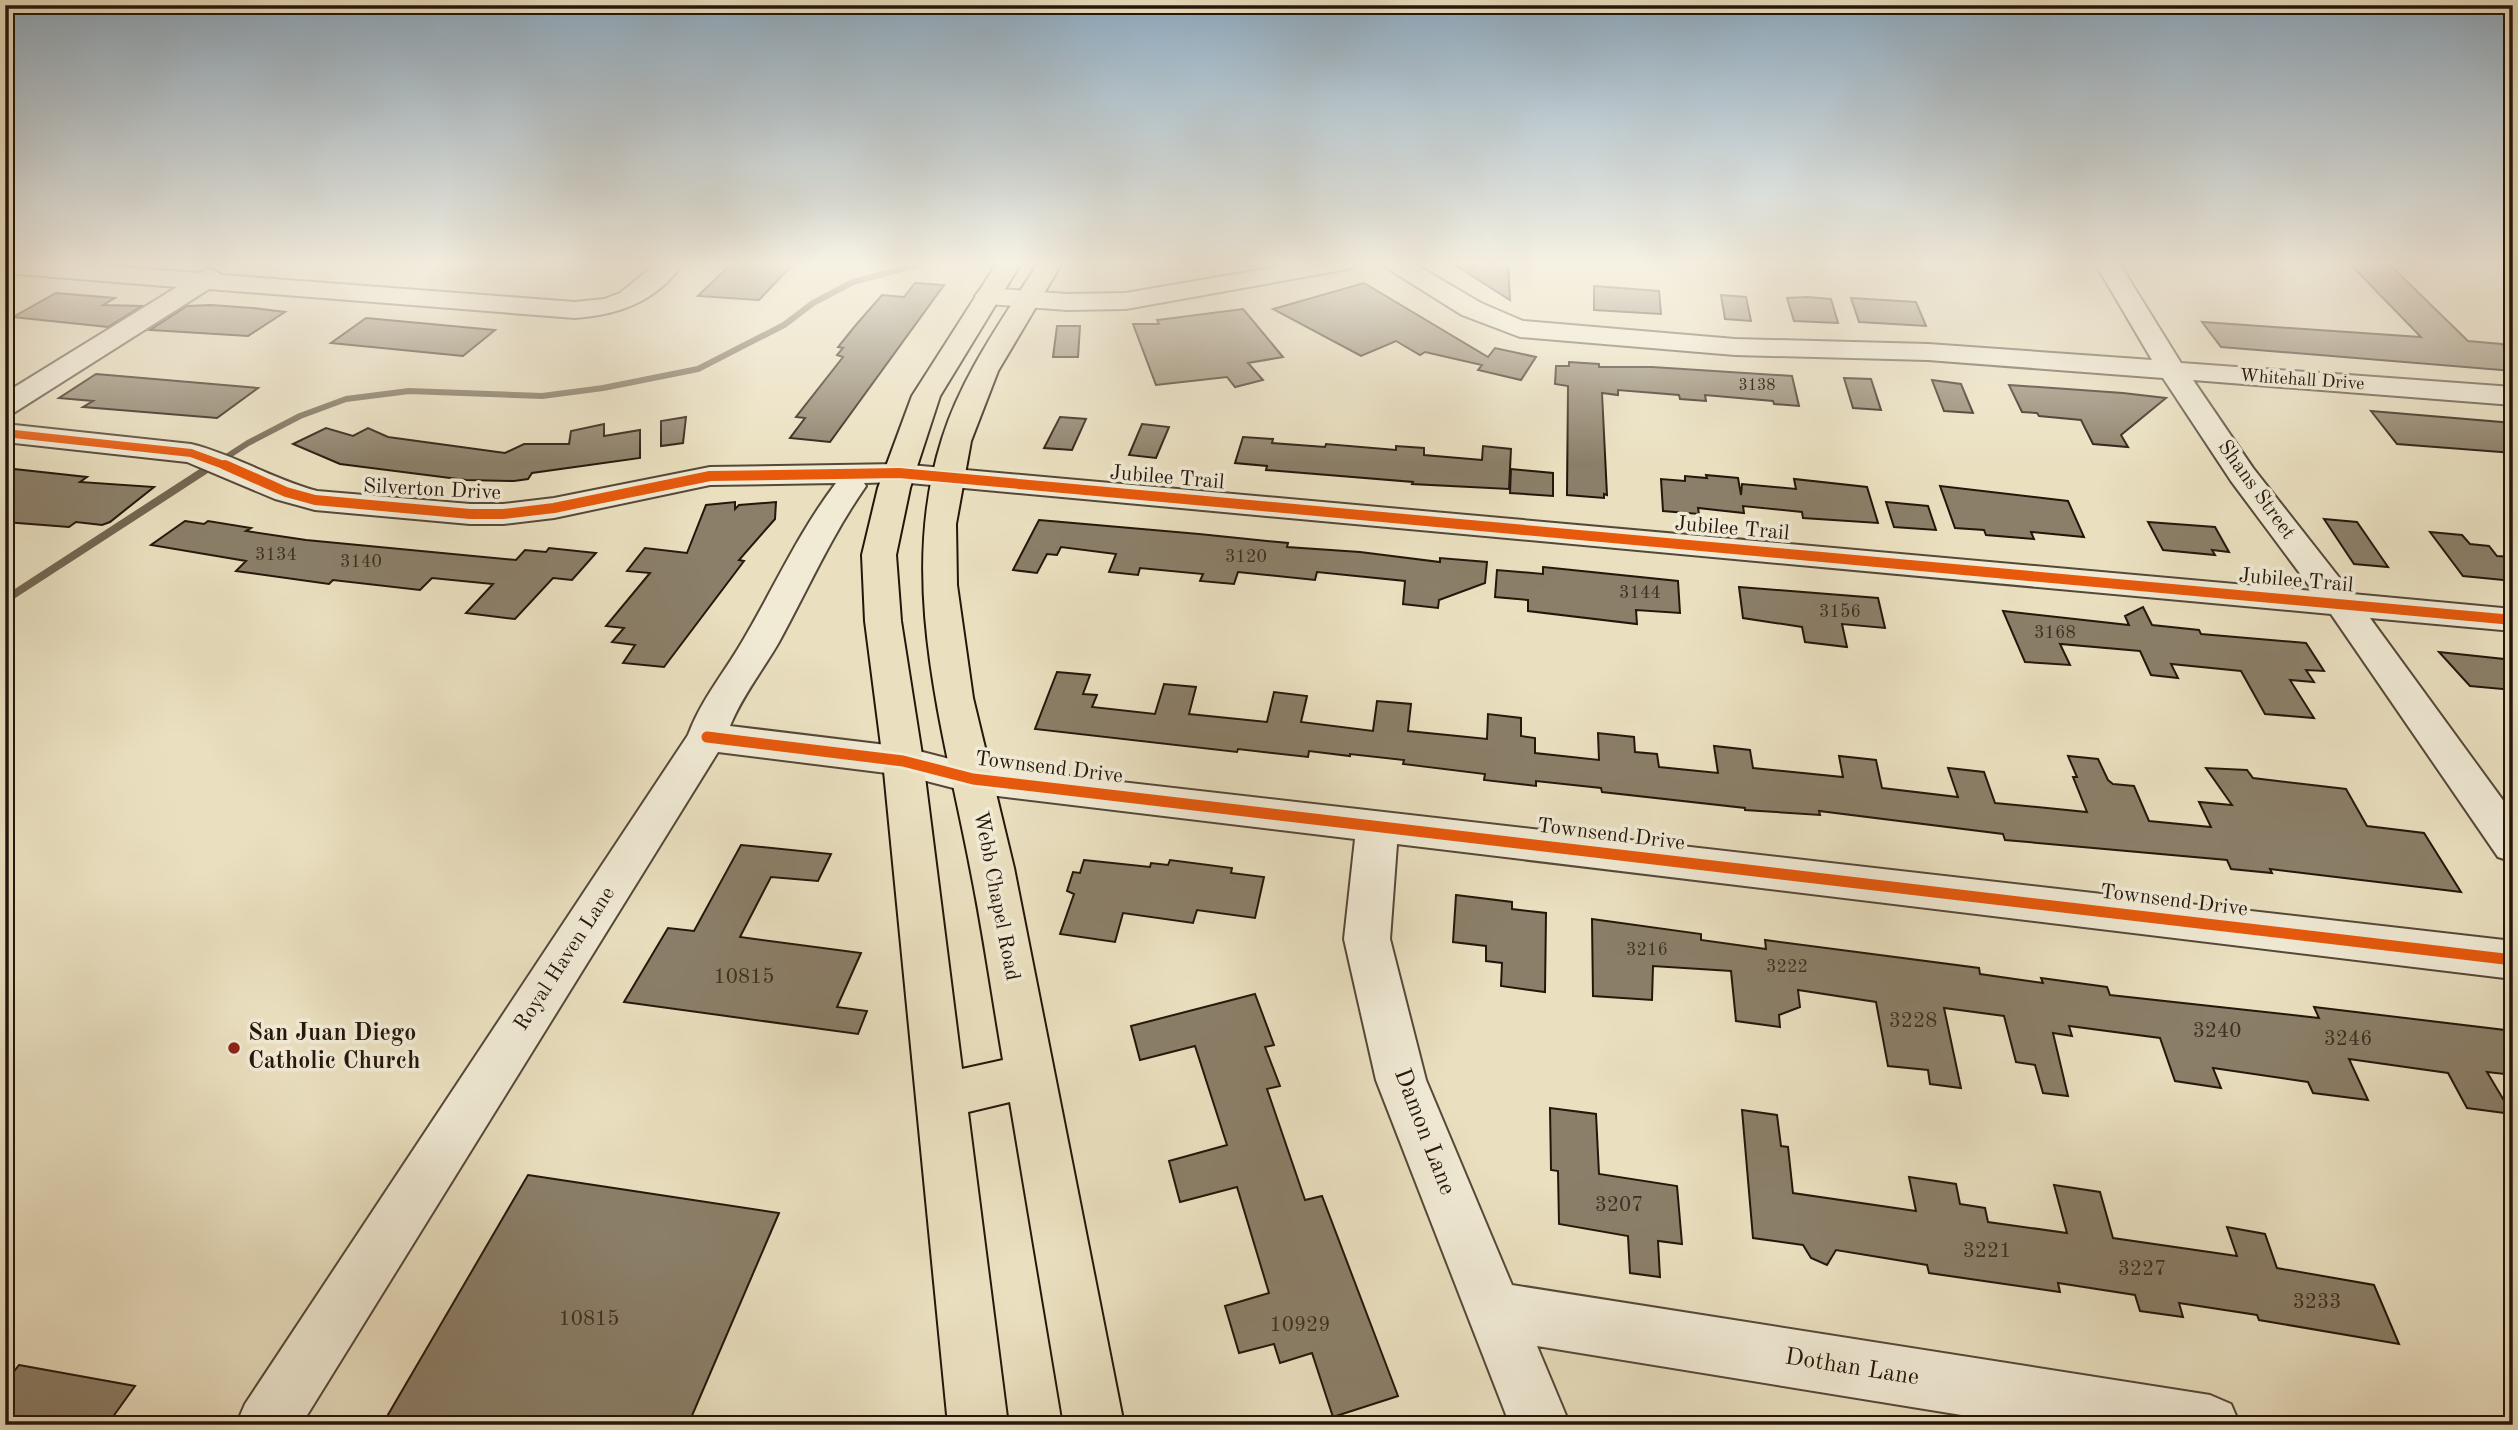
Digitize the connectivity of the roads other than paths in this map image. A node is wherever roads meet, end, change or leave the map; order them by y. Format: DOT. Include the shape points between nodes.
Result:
graph roads {
  1 [pos="127,330"];
  2 [pos="967,330"];
  3 [pos="1010,330"];
  4 [pos="1529,330"];
  5 [pos="2148,330"];
  6 [pos="2172,370"];
  7 [pos="2513,396"];
  8 [pos="5,406"];
  9 [pos="5,433"];
  10 [pos="947,478"];
  11 [pos="897,480"];
  12 [pos="835,481"];
  13 [pos="2342,605"];
  14 [pos="2513,620"];
  15 [pos="707,737"];
  16 [pos="903,761"];
  17 [pos="973,779"];
  18 [pos="1377,827"];
  19 [pos="2513,846"];
  20 [pos="2513,960"];
  21 [pos="1029,1076"];
  22 [pos="940,1096"];
  23 [pos="1495,1311"];
  24 [pos="266,1425"];
  25 [pos="978,1425"];
  26 [pos="1094,1425"];
  27 [pos="1539,1425"];
  28 [pos="2210,1425"];
  1 -- 8 [label="street"];
  2 -- 11 [label="main road" via="926,396"];
  3 -- 10 [label="main road, Webb Chapel Road" via="970,401"];
  4 -- 6 [label="street, Whitehall Drive" via="1735,347 1928,352"];
  5 -- 6 [label="street, Shans Street"];
  6 -- 7 [label="street, Whitehall Drive"];
  6 -- 13 [label="street, Shans Street" via="2242,474"];
  9 -- 12 [label="street, Silverton Drive" via="170,449 315,500 470,514 554,508 710,476 765,473"];
  10 -- 11 [label="street, Silverton Drive"];
  10 -- 13 [label="street, Jubilee Trail"];
  10 -- 17 [label="main road, Webb Chapel Road" via="940,524 940,585 954,698"];
  11 -- 12 [label="street, Silverton Drive"];
  11 -- 16 [label="main road" via="879,555 883,621"];
  12 -- 15 [label="street, Royal Haven Lane" via="764,637 712,720"];
  13 -- 14 [label="street, Jubilee Trail"];
  13 -- 19 [label="street, Shans Street"];
  15 -- 16 [label="street, Townsend Drive"];
  15 -- 24 [label="street, Royal Haven Lane"];
  16 -- 17 [label="street, Townsend Drive"];
  16 -- 22 [label="main road"];
  17 -- 18 [label="street, Townsend Drive"];
  17 -- 21 [label="main road, Webb Chapel Road"];
  18 -- 20 [label="street, Townsend Drive"];
  18 -- 23 [label="street, Damon Lane" via="1367,939 1401,1080"];
  21 -- 22 [label="main road"];
  21 -- 26 [label="main road, Webb Chapel Road"];
  22 -- 25 [label="main road"];
  23 -- 27 [label="street, Damon Lane"];
  23 -- 28 [label="street, Dothan Lane"];
}
